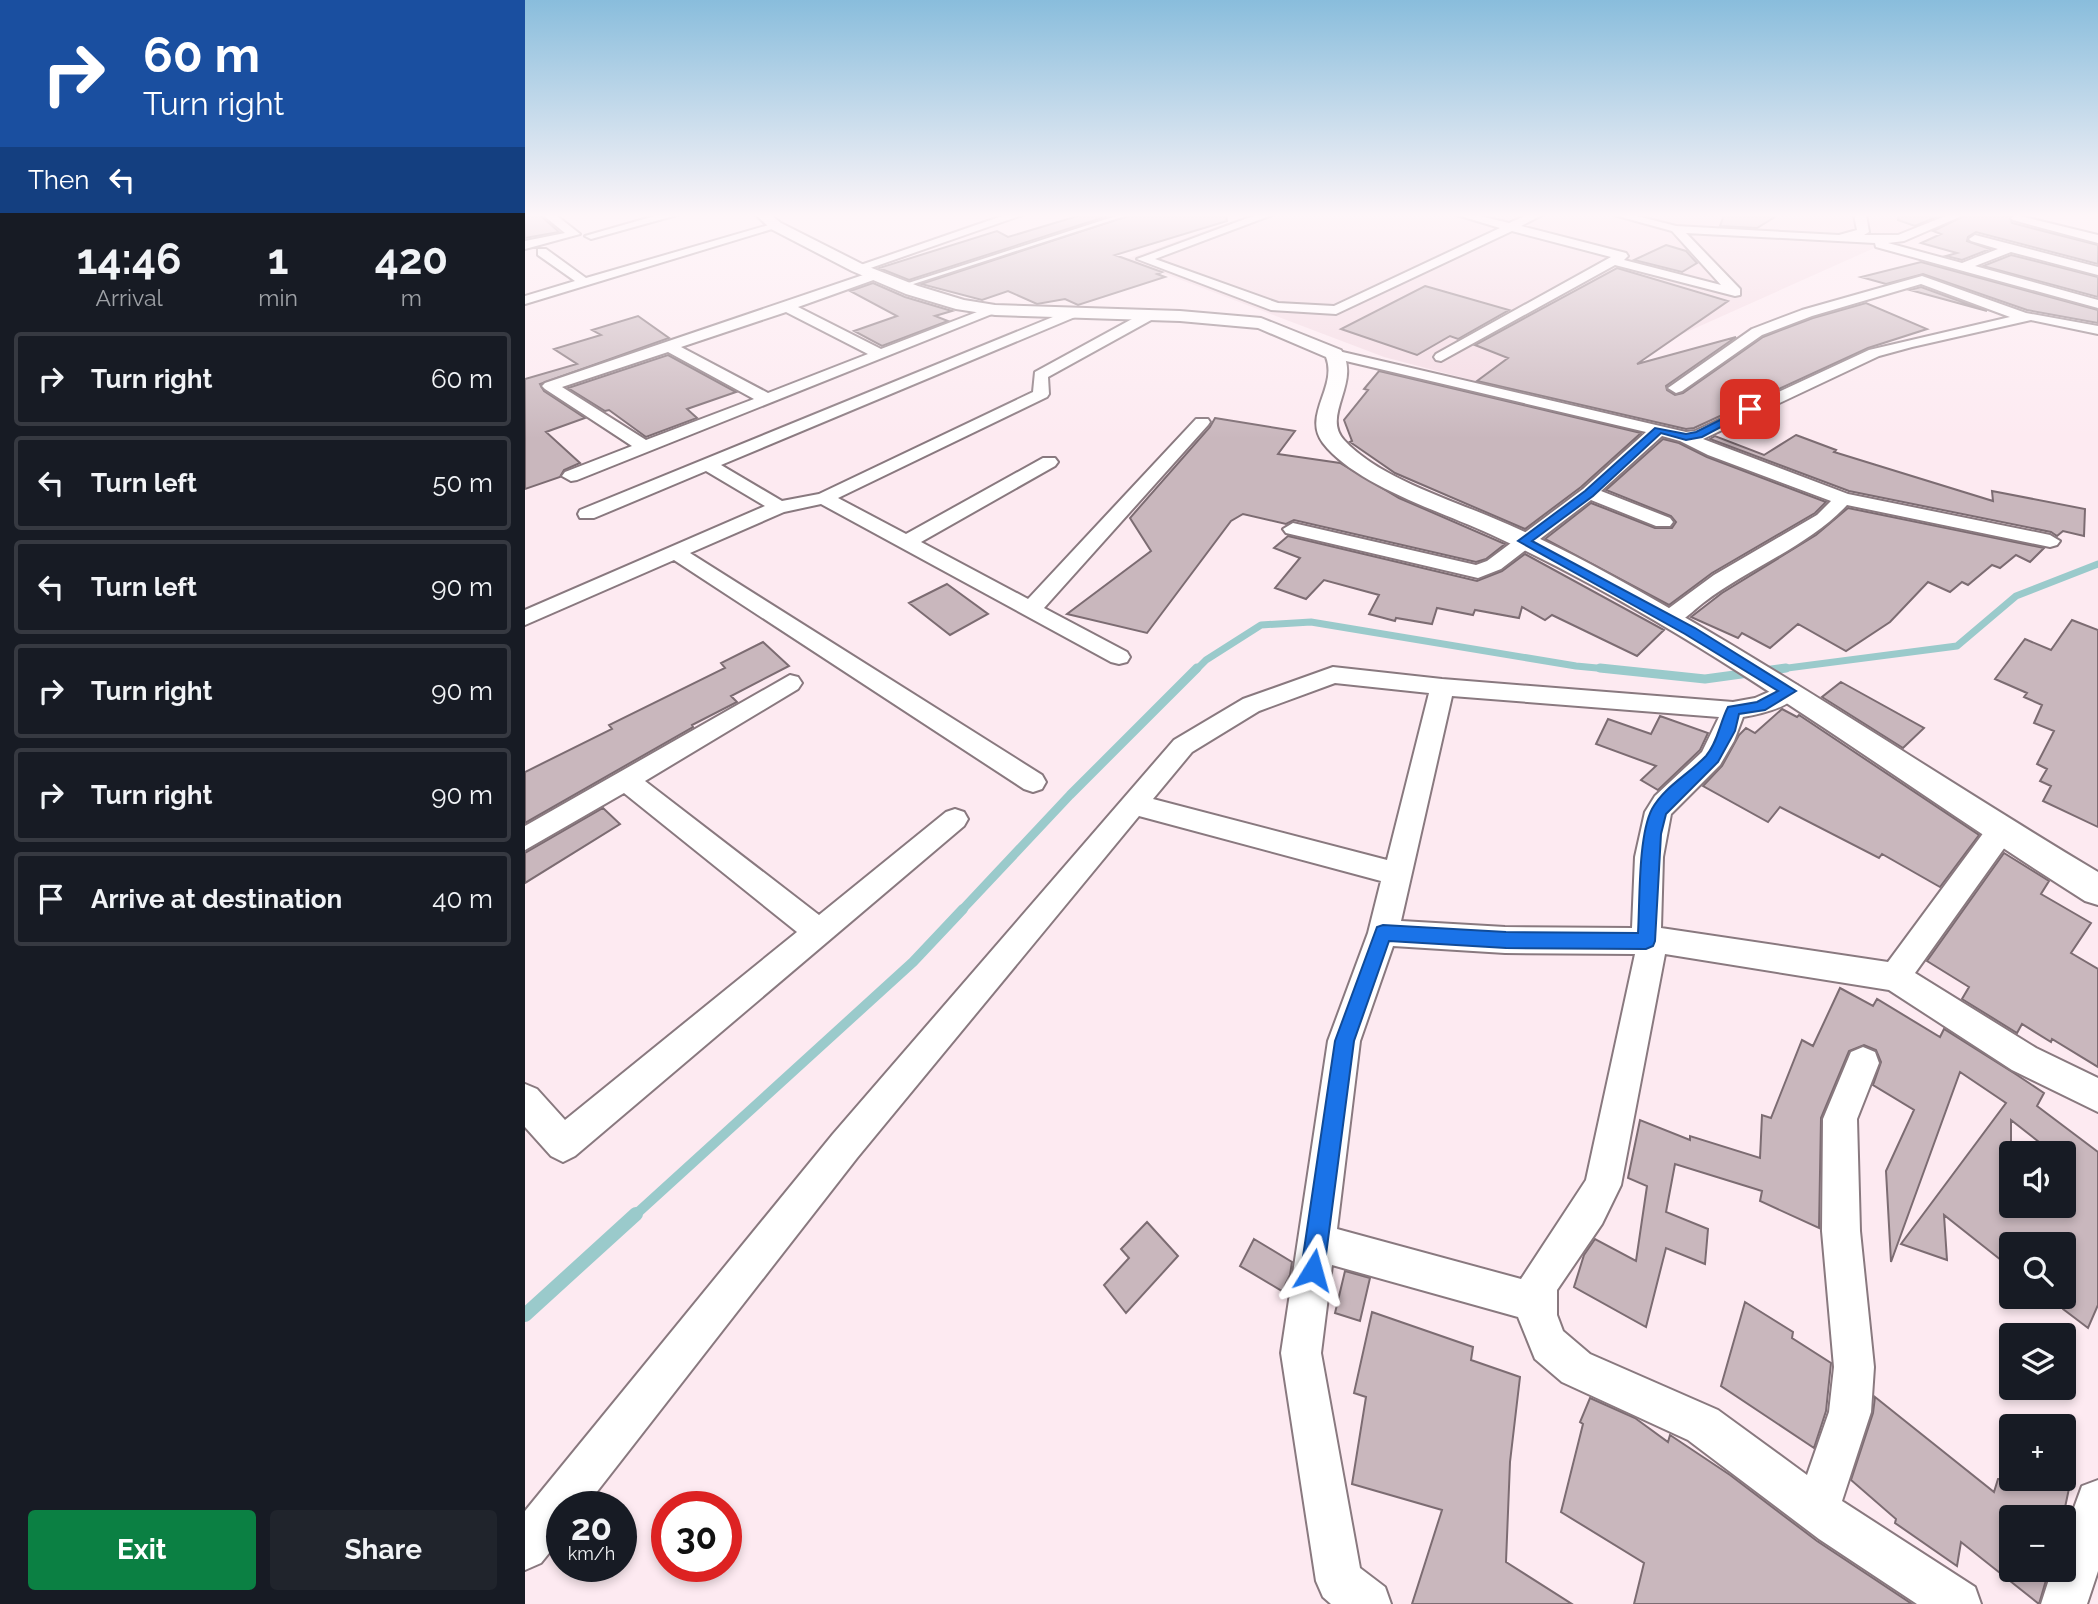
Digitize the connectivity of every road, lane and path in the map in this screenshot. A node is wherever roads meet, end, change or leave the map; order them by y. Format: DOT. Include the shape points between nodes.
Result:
graph roads {
  1 [pos="558,290"];
  2 [pos="825,290"];
  3 [pos="914,290"];
  4 [pos="1228,290"];
  5 [pos="1378,290"];
  6 [pos="1553,290"];
  7 [pos="1890,290"];
  8 [pos="1947,290"];
  9 [pos="2046,290"];
  10 [pos="525,300"];
  11 [pos="2098,304"];
  12 [pos="787,307"];
  13 [pos="995,310"];
  14 [pos="1070,314"];
  15 [pos="1148,316"];
  16 [pos="2024,317"];
  17 [pos="2098,330"];
  18 [pos="670,347"];
  19 [pos="1334,354"];
  20 [pos="881,355"];
  21 [pos="1441,357"];
  22 [pos="1676,388"];
  23 [pos="767,399"];
  24 [pos="1202,422"];
  25 [pos="1659,430"];
  26 [pos="1686,437"];
  27 [pos="645,447"];
  28 [pos="1049,462"];
  29 [pos="707,464"];
  30 [pos="571,476"];
  31 [pos="1589,493"];
  32 [pos="824,498"];
  33 [pos="1843,499"];
  34 [pos="779,507"];
  35 [pos="587,514"];
  36 [pos="1663,522"];
  37 [pos="1293,529"];
  38 [pos="1524,541"];
  39 [pos="2050,541"];
  40 [pos="905,543"];
  41 [pos="676,553"];
  42 [pos="1030,610"];
  43 [pos="525,618"];
  44 [pos="1668,619"];
  45 [pos="1119,657"];
  46 [pos="790,682"];
  47 [pos="1779,685"];
  48 [pos="1443,687"];
  49 [pos="1733,710"];
  50 [pos="626,780"];
  51 [pos="1033,782"];
  52 [pos="1133,804"];
  53 [pos="955,819"];
  54 [pos="2000,832"];
  55 [pos="525,839"];
  56 [pos="1398,874"];
  57 [pos="2098,890"];
  58 [pos="819,932"];
  59 [pos="1383,933"];
  60 [pos="1650,941"];
  61 [pos="1895,977"];
  62 [pos="1863,1063"];
  63 [pos="2098,1095"];
  64 [pos="525,1101"];
  65 [pos="1317,1242"];
  66 [pos="1537,1303"];
  67 [pos="2098,1502"];
  68 [pos="1817,1510"];
  69 [pos="525,1547"];
  70 [pos="1368,1604"];
  71 [pos="1958,1604"];
  72 [pos="2064,1604"];
  1 -- 10 [label="street"];
  2 -- 12 [label="street"];
  3 -- 13 [label="street"];
  4 -- 5 [label="street" via="1276,307 1336,310"];
  6 -- 21 [label="street"];
  7 -- 22 [label="street" via="1757,332"];
  8 -- 16 [label="street"];
  9 -- 11 [label="street"];
  12 -- 18 [label="street"];
  12 -- 20 [label="street"];
  13 -- 14 [label="street"];
  13 -- 20 [label="street"];
  14 -- 15 [label="street"];
  14 -- 29 [label="street"];
  15 -- 19 [label="street" via="1261,323"];
  15 -- 32 [label="street" via="1039,374 1041,394"];
  16 -- 17 [label="street"];
  16 -- 26 [label="street" via="1874,353"];
  18 -- 23 [label="street"];
  18 -- 27 [label="street" via="550,386"];
  19 -- 25 [label="street"];
  19 -- 38 [label="street" via="1339,369 1324,424 1342,451 1376,474"];
  20 -- 23 [label="street"];
  23 -- 27 [label="street"];
  24 -- 42 [label="street"];
  25 -- 26 [label="street"];
  25 -- 31 [label="street"];
  26 -- 33 [label="street"];
  27 -- 30 [label="street"];
  28 -- 40 [label="street"];
  29 -- 34 [label="street"];
  29 -- 35 [label="street"];
  31 -- 36 [label="street"];
  31 -- 38 [label="street"];
  32 -- 34 [label="street"];
  32 -- 40 [label="street"];
  33 -- 39 [label="street"];
  33 -- 44 [label="street" via="1824,519 1721,579"];
  34 -- 41 [label="street"];
  37 -- 38 [label="street" via="1478,572"];
  38 -- 44 [label="street"];
  40 -- 42 [label="street"];
  41 -- 43 [label="street"];
  41 -- 51 [label="street"];
  42 -- 45 [label="street"];
  44 -- 47 [label="street"];
  46 -- 50 [label="street"];
  47 -- 49 [label="street" via="1760,706"];
  47 -- 54 [label="street"];
  48 -- 49 [label="street"];
  48 -- 52 [label="street" via="1333,675 1251,705 1183,746"];
  48 -- 56 [label="street"];
  49 -- 60 [label="street" via="1713,758 1659,812 1653,834"];
  50 -- 55 [label="street"];
  50 -- 58 [label="street"];
  52 -- 56 [label="street"];
  52 -- 69 [label="street" via="845,1146"];
  53 -- 58 [label="street"];
  54 -- 57 [label="street"];
  54 -- 61 [label="street"];
  56 -- 59 [label="street"];
  58 -- 64 [label="street" via="563,1144"];
  59 -- 60 [label="street"];
  59 -- 65 [label="street" via="1345,1041"];
  60 -- 61 [label="street"];
  60 -- 66 [label="street" via="1603,1185 1538,1284"];
  61 -- 63 [label="street" via="2024,1059"];
  62 -- 68 [label="street" via="1840,1119 1841,1231 1854,1367 1850,1412"];
  65 -- 66 [label="street"];
  65 -- 70 [label="street" via="1301,1353 1339,1581"];
  66 -- 68 [label="street" via="1549,1345 1576,1368 1703,1425"];
  67 -- 72 [label="street"];
  68 -- 71 [label="street"];
}
